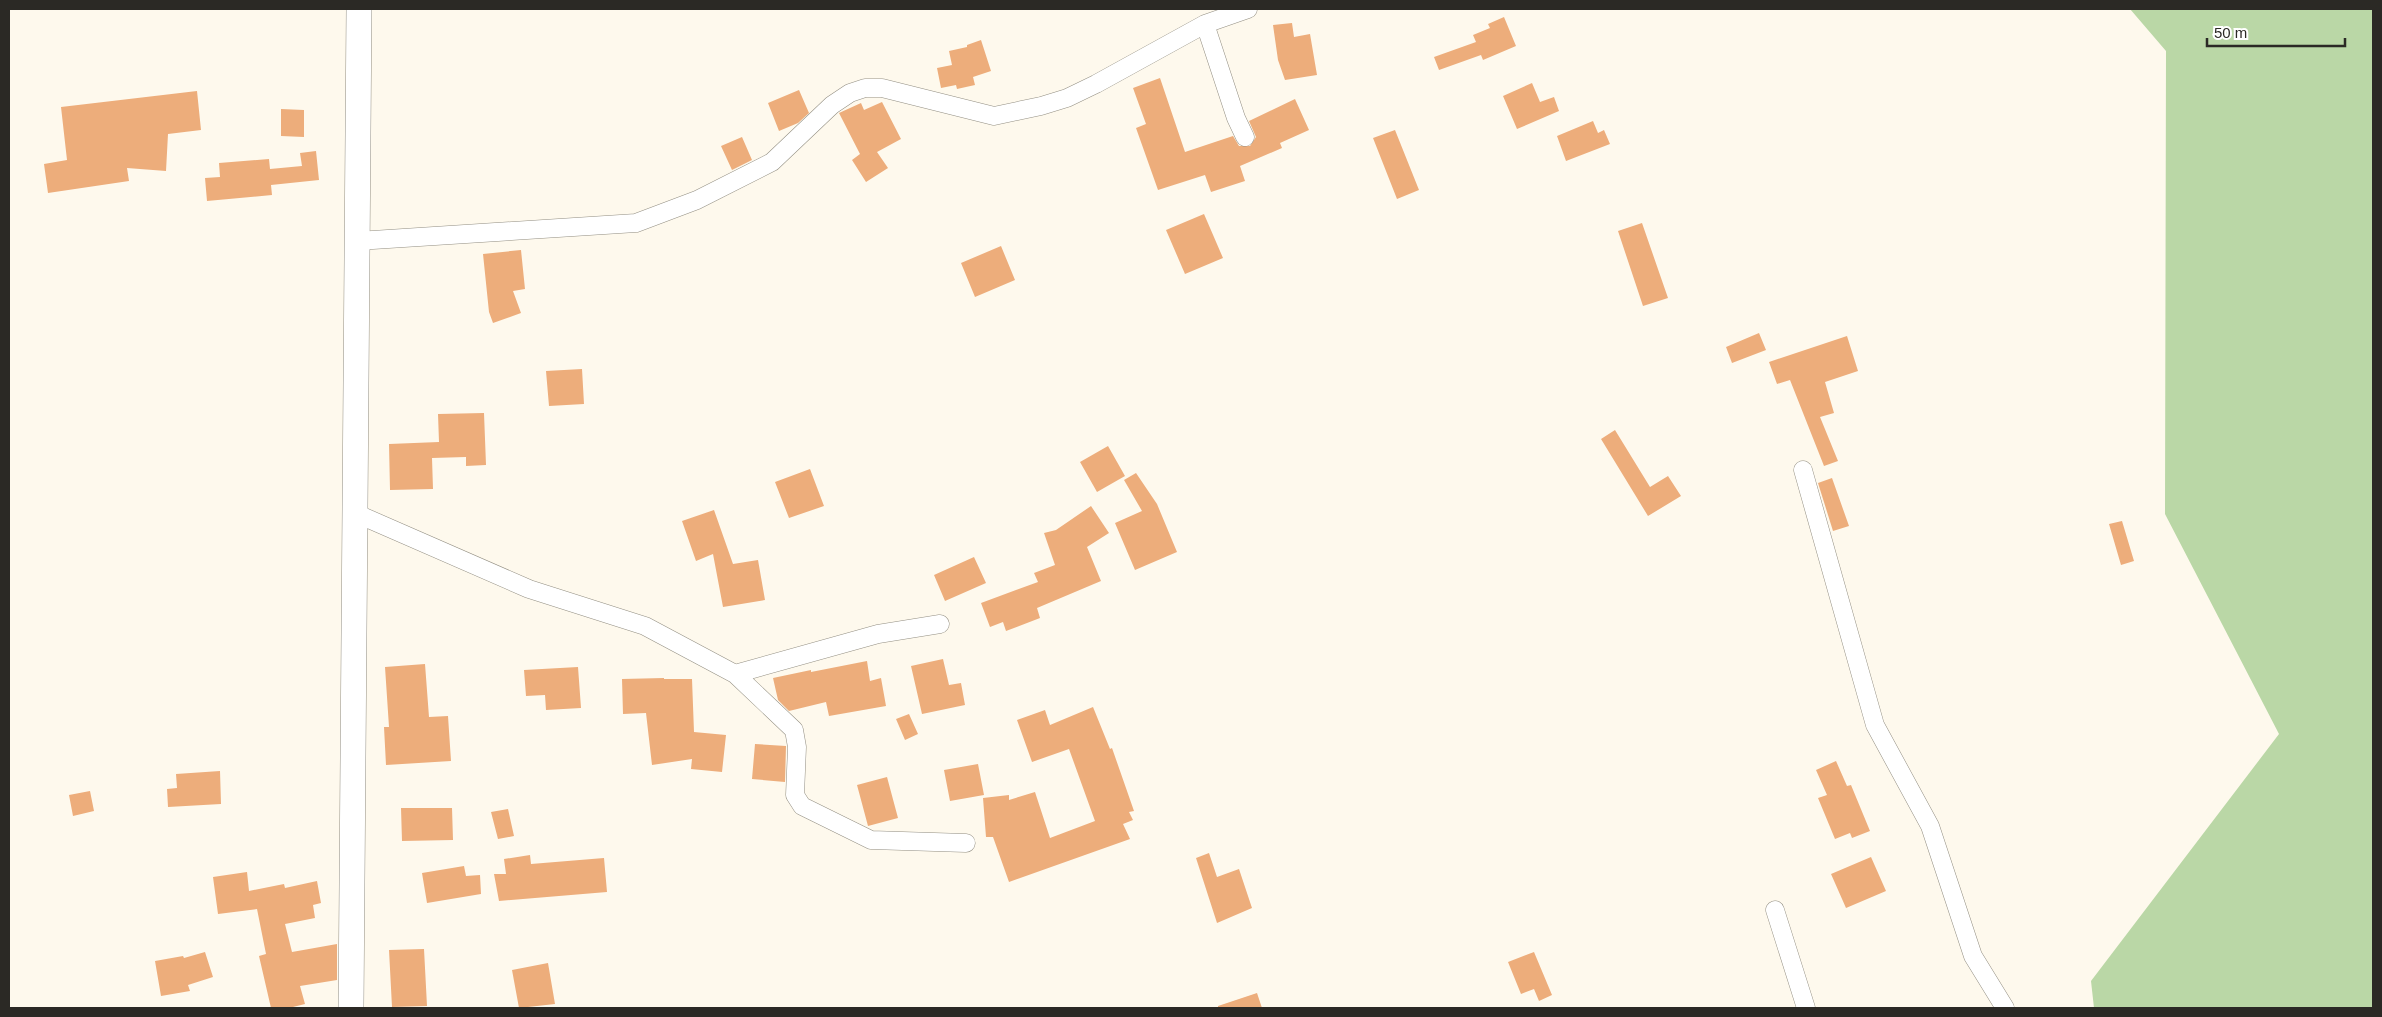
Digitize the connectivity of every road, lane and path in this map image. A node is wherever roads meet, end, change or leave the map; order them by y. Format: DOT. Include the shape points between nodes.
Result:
graph roads {
  1 [pos="360,9"];
  2 [pos="1248,9"];
  3 [pos="1205,24"];
  4 [pos="1245,138"];
  5 [pos="358,241"];
  6 [pos="1803,470"];
  7 [pos="355,513"];
  8 [pos="940,624"];
  9 [pos="736,674"];
  10 [pos="966,843"];
  11 [pos="1775,910"];
  12 [pos="351,1008"];
  13 [pos="1806,1008"];
  14 [pos="2005,1008"];
  1 -- 5 [label="main road"];
  2 -- 3 [label="street"];
  3 -- 4 [label="street"];
  3 -- 5 [label="street" via="1067,98 994,116 882,88 865,88 850,93 819,116 772,162 697,200 636,223"];
  5 -- 7 [label="main road"];
  6 -- 14 [label="street" via="1875,725 1930,826 1972,956"];
  7 -- 9 [label="street" via="530,588 645,626"];
  7 -- 12 [label="main road"];
  8 -- 9 [label="street" via="878,634"];
  9 -- 10 [label="street" via="794,730 797,747 795,795 802,806 871,840"];
  11 -- 13 [label="street"];
}
